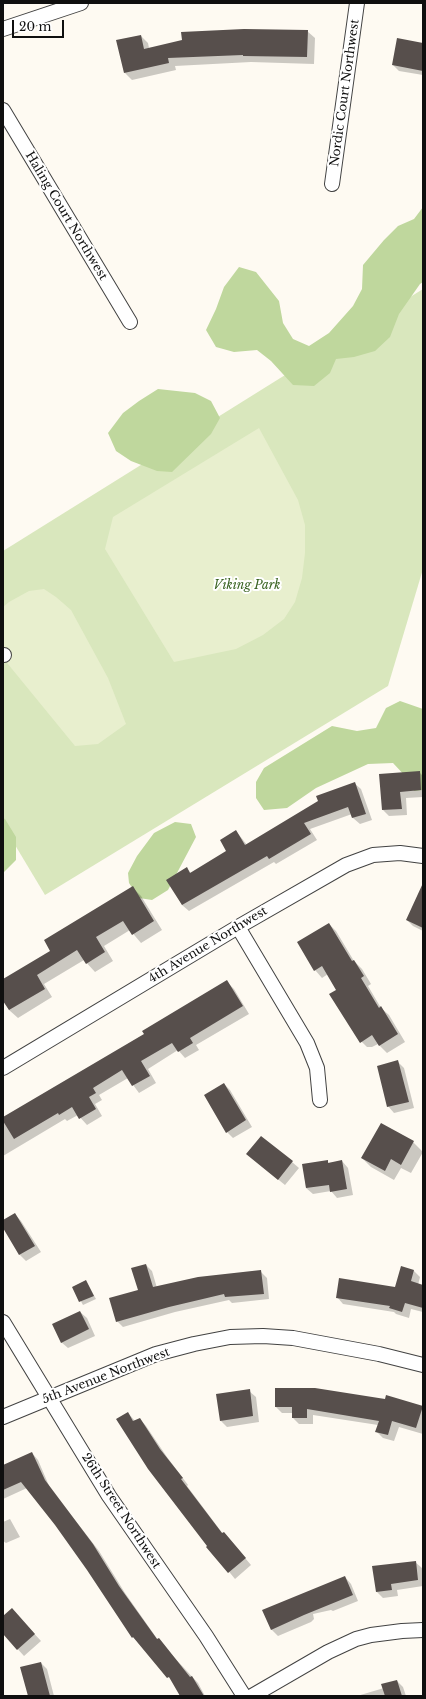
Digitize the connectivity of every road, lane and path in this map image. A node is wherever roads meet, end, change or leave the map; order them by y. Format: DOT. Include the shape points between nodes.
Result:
graph roads {
  1 [pos="81,3"];
  2 [pos="358,3"];
  3 [pos="3,29"];
  4 [pos="3,110"];
  5 [pos="332,184"];
  6 [pos="130,322"];
  7 [pos="423,856"];
  8 [pos="238,927"];
  9 [pos="3,1068"];
  10 [pos="320,1100"];
  11 [pos="3,1322"];
  12 [pos="423,1365"];
  13 [pos="49,1398"];
  14 [pos="3,1417"];
  15 [pos="423,1630"];
  16 [pos="244,1696"];
  17 [pos="252,1696"];
  1 -- 3 [label="street"];
  2 -- 5 [label="street, Nordic Court Northwest"];
  4 -- 6 [label="street, Haling Court Northwest"];
  7 -- 8 [label="street, 4th Avenue Northwest" via="400,853 373,855 346,865"];
  8 -- 9 [label="street, 4th Avenue Northwest"];
  8 -- 10 [label="street" via="307,1042 317,1068"];
  11 -- 13 [label="street, 26th Street Northwest"];
  12 -- 13 [label="street, 5th Avenue Northwest" via="293,1338 230,1337 156,1354"];
  13 -- 14 [label="street, 5th Avenue Northwest"];
  13 -- 16 [label="street, 26th Street Northwest" via="109,1496 206,1636"];
  15 -- 17 [label="street" via="356,1639 328,1652"];
}
